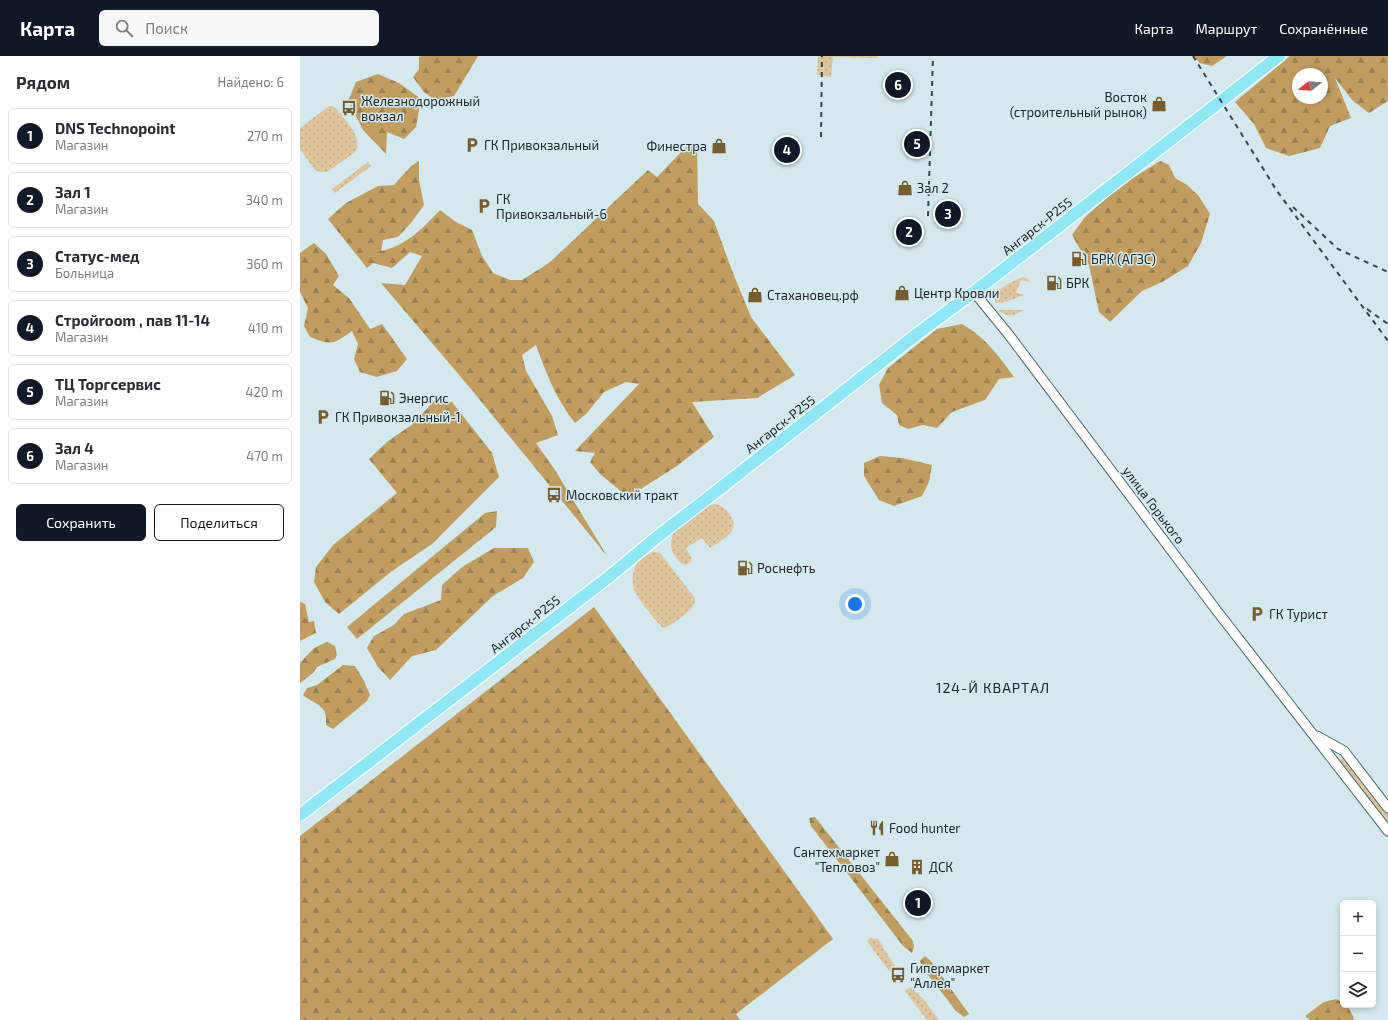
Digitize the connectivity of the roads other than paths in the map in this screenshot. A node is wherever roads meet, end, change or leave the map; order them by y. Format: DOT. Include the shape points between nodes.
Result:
graph roads {
  1 [pos="1279,56"];
  2 [pos="974,292"];
  3 [pos="1313,733"];
  4 [pos="1388,808"];
  5 [pos="300,815"];
  6 [pos="1388,831"];
  1 -- 2 [label="main road, Ангарск-Р255"];
  2 -- 3 [label="street, улица Горького"];
  2 -- 5 [label="main road, Ангарск-Р255"];
  3 -- 4 [label="street, улица Горького" via="1344,751"];
  3 -- 6 [label="street, улица Горького"];
}
